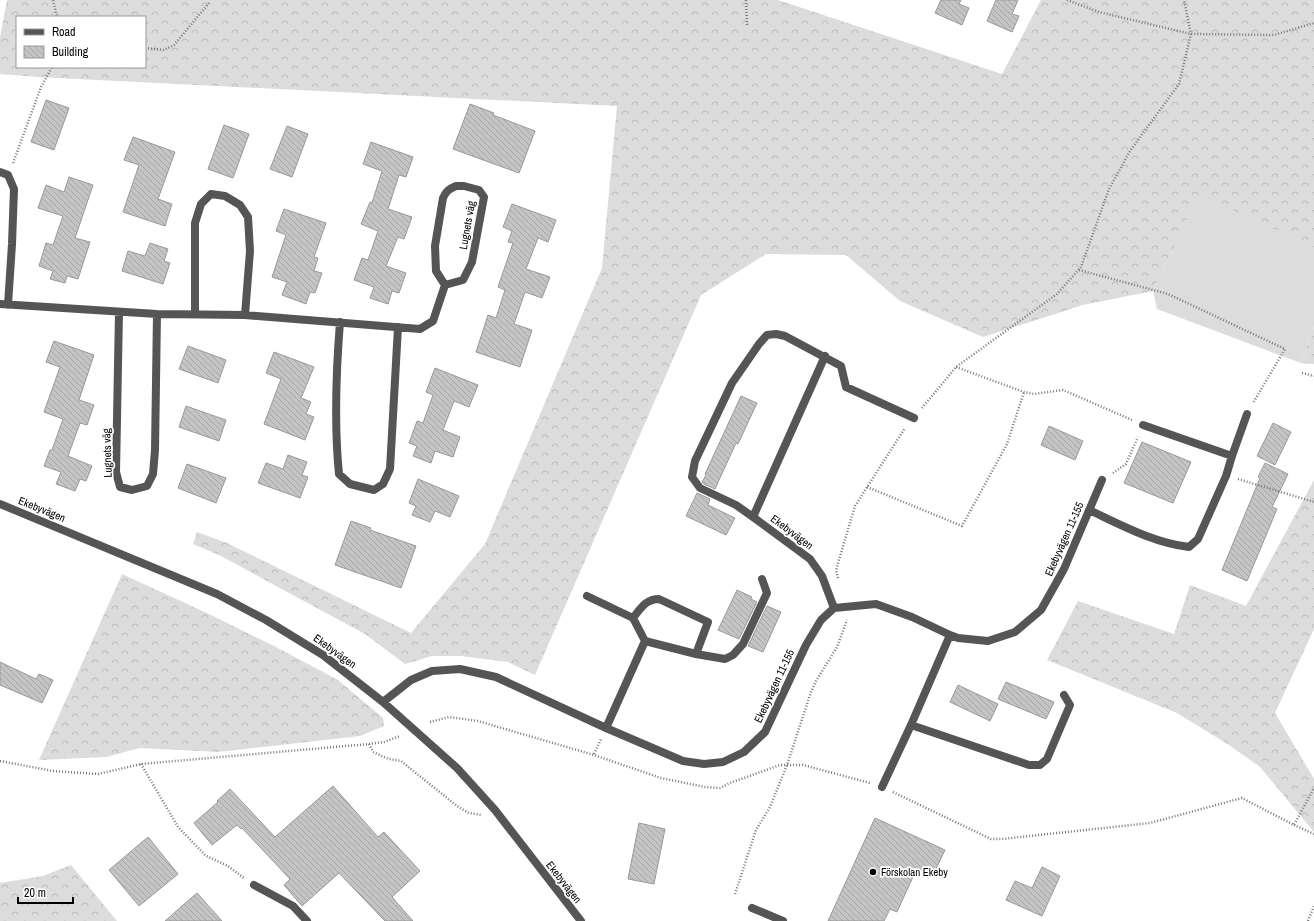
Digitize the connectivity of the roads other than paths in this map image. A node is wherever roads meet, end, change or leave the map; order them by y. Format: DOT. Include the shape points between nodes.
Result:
graph roads {
  1 [pos="0,172"];
  2 [pos="445,285"];
  3 [pos="4,304"];
  4 [pos="119,312"];
  5 [pos="157,314"];
  6 [pos="195,314"];
  7 [pos="245,315"];
  8 [pos="340,322"];
  9 [pos="398,327"];
  10 [pos="825,356"];
  11 [pos="1247,414"];
  12 [pos="914,418"];
  13 [pos="1143,425"];
  14 [pos="1232,456"];
  15 [pos="1102,480"];
  16 [pos="0,504"];
  17 [pos="1089,510"];
  18 [pos="753,516"];
  19 [pos="762,579"];
  20 [pos="587,596"];
  21 [pos="834,608"];
  22 [pos="633,618"];
  23 [pos="950,635"];
  24 [pos="645,641"];
  25 [pos="696,654"];
  26 [pos="1064,695"];
  27 [pos="383,702"];
  28 [pos="911,724"];
  29 [pos="606,728"];
  30 [pos="882,787"];
  31 [pos="254,885"];
  32 [pos="752,908"];
  33 [pos="307,921"];
  34 [pos="580,921"];
  35 [pos="783,921"];
  1 -- 3 [label="street" via="8,175 14,189 12,244"];
  2 -- 2 [label="street, Lugnets väg" via="436,271 435,246 443,198 449,189 456,186 479,190 484,197 472,262 463,280"];
  2 -- 9 [label="street" via="433,321 420,329"];
  3 -- 4 [label="street"];
  4 -- 5 [label="street"];
  4 -- 5 [label="street, Lugnets väg" via="116,472 120,487 132,490 147,486 153,474"];
  5 -- 6 [label="street"];
  6 -- 7 [label="street"];
  6 -- 7 [label="street" via="195,223 201,204 212,194 225,196 240,204 248,218 250,250"];
  7 -- 8 [label="street"];
  8 -- 9 [label="street"];
  8 -- 9 [label="street" via="336,448 339,474 350,484 374,490 383,484 390,469"];
  10 -- 12 [label="street" via="841,366 846,387"];
  10 -- 18 [label="street"];
  10 -- 18 [label="street, Ekebyvägen" via="785,336 767,334 732,383 695,461 692,477 700,488"];
  11 -- 14 [label="street"];
  13 -- 14 [label="street"];
  14 -- 17 [label="street" via="1226,476 1198,539 1189,547 1140,534"];
  15 -- 17 [label="street, Ekebyvägen 11-155"];
  16 -- 27 [label="street, Ekebyvägen" via="217,594 323,655"];
  17 -- 23 [label="street, Ekebyvägen 11-155" via="1064,569 1041,610 1015,632 988,641"];
  18 -- 21 [label="street, Ekebyvägen" via="810,559 822,576"];
  19 -- 25 [label="street" via="767,593 738,651 725,659"];
  20 -- 22 [label="street"];
  21 -- 23 [label="street, Ekebyvägen 11-155" via="876,604"];
  21 -- 29 [label="street, Ekebyvägen 11-155" via="821,620 806,645 765,732 744,752 722,762 704,764 683,761"];
  22 -- 24 [label="street"];
  22 -- 25 [label="street" via="646,602 659,599 708,622"];
  23 -- 28 [label="street"];
  24 -- 25 [label="street"];
  24 -- 29 [label="street"];
  26 -- 28 [label="street" via="1070,705 1047,759 1040,765 1029,765"];
  27 -- 29 [label="street, Ekebyvägen 11-155" via="411,680 432,671 460,669 496,677"];
  27 -- 34 [label="street, Ekebyvägen" via="457,768 495,810"];
  28 -- 30 [label="street"];
  31 -- 33 [label="street" via="293,906"];
  32 -- 35 [label="street"];
}
